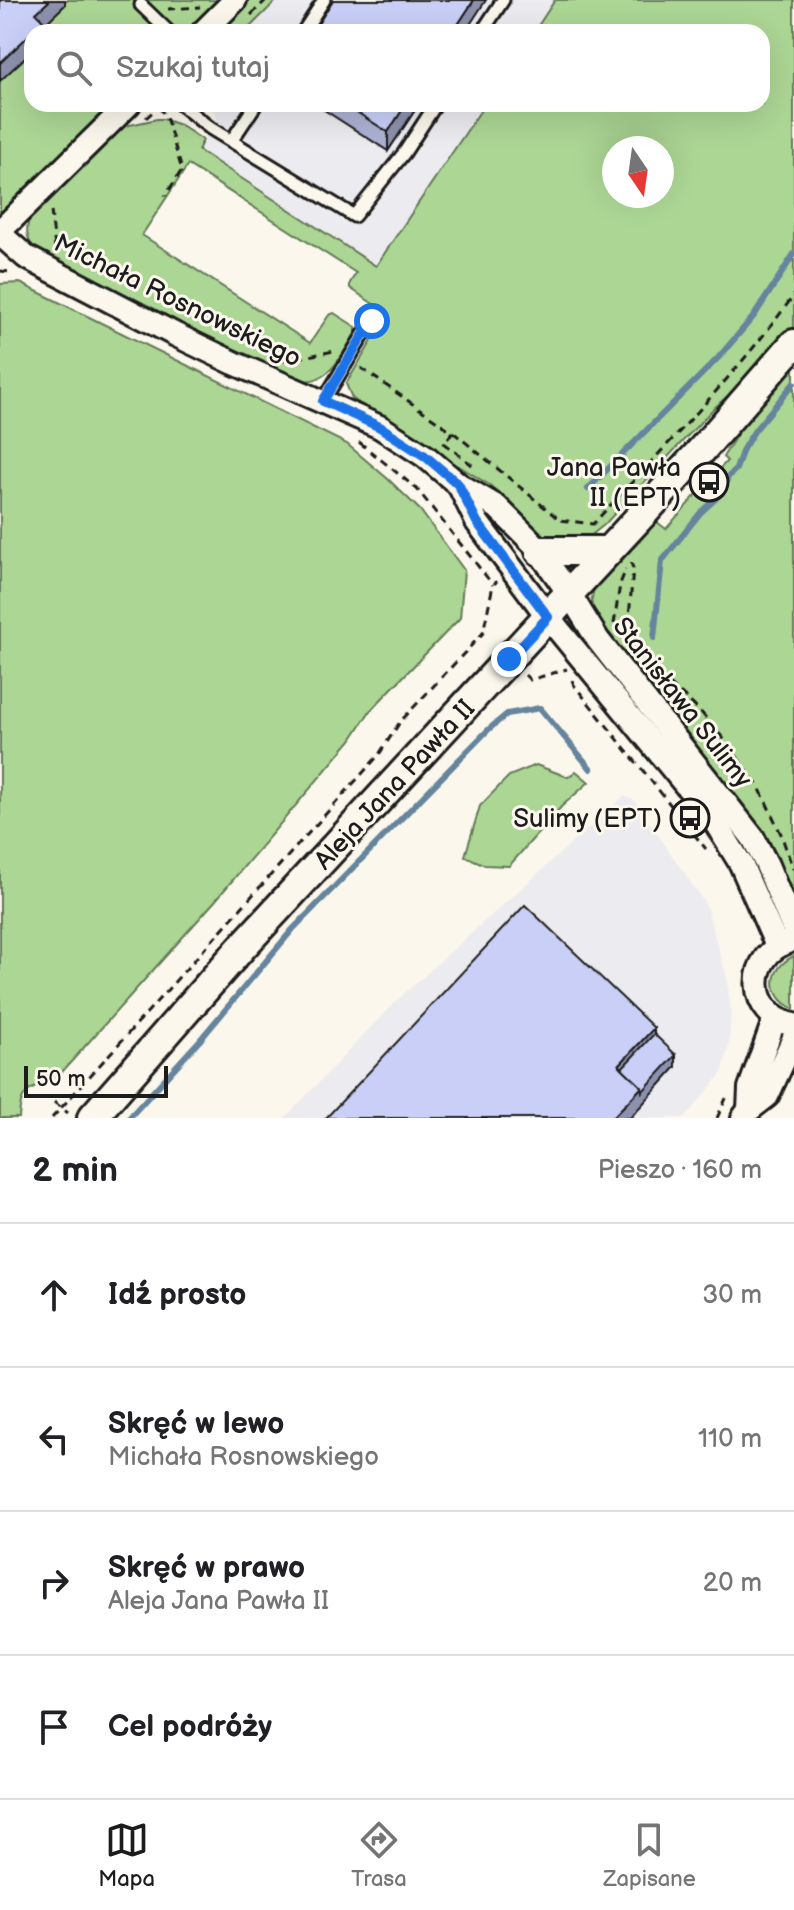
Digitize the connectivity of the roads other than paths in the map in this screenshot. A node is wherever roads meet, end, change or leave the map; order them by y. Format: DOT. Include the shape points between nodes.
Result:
graph roads {
  1 [pos="235,0"];
  2 [pos="324,0"];
  3 [pos="503,0"];
  4 [pos="141,5"];
  5 [pos="160,24"];
  6 [pos="211,24"];
  7 [pos="308,24"];
  8 [pos="487,24"];
  9 [pos="121,112"];
  10 [pos="190,112"];
  11 [pos="251,112"];
  12 [pos="431,112"];
  13 [pos="232,140"];
  14 [pos="0,233"];
  15 [pos="372,321"];
  16 [pos="794,344"];
  17 [pos="323,401"];
  18 [pos="458,484"];
  19 [pos="540,551"];
  20 [pos="619,555"];
  21 [pos="569,593"];
  22 [pos="548,617"];
  23 [pos="794,930"];
  24 [pos="785,943"];
  25 [pos="785,1022"];
  26 [pos="794,1038"];
  27 [pos="746,1114"];
  28 [pos="92,1118"];
  1 -- 6 [label="street"];
  2 -- 7 [label="lane"];
  3 -- 8 [label="lane"];
  4 -- 5 [label="lane"];
  9 -- 14 [label="street, Michała Rosnowskiego"];
  10 -- 13 [label="lane"];
  11 -- 13 [label="lane"];
  12 -- 13 [label="lane" via="354,216"];
  14 -- 17 [label="street, Michała Rosnowskiego" via="26,257 176,335"];
  15 -- 17 [label="lane"];
  16 -- 20 [label="street, Aleja Jana Pawła II"];
  17 -- 18 [label="street, Michała Rosnowskiego" via="380,427"];
  18 -- 19 [label="street, Michała Rosnowskiego" via="497,507"];
  18 -- 22 [label="street, Michała Rosnowskiego" via="477,522"];
  19 -- 20 [label="street"];
  19 -- 21 [label="street, Michała Rosnowskiego"];
  20 -- 21 [label="street, Aleja Jana Pawła II"];
  21 -- 22 [label="street, Aleja Jana Pawła II"];
  21 -- 23 [label="street, Stanisława Sulimy" via="598,640 753,838"];
  22 -- 24 [label="street, Stanisława Sulimy" via="712,817"];
  22 -- 28 [label="street, Aleja Jana Pawła II" via="242,947"];
  24 -- 25 [label="street" via="766,956 757,982 765,1008"];
  25 -- 27 [label="street" via="750,1088"];
  26 -- 27 [label="street" via="767,1096"];
}
